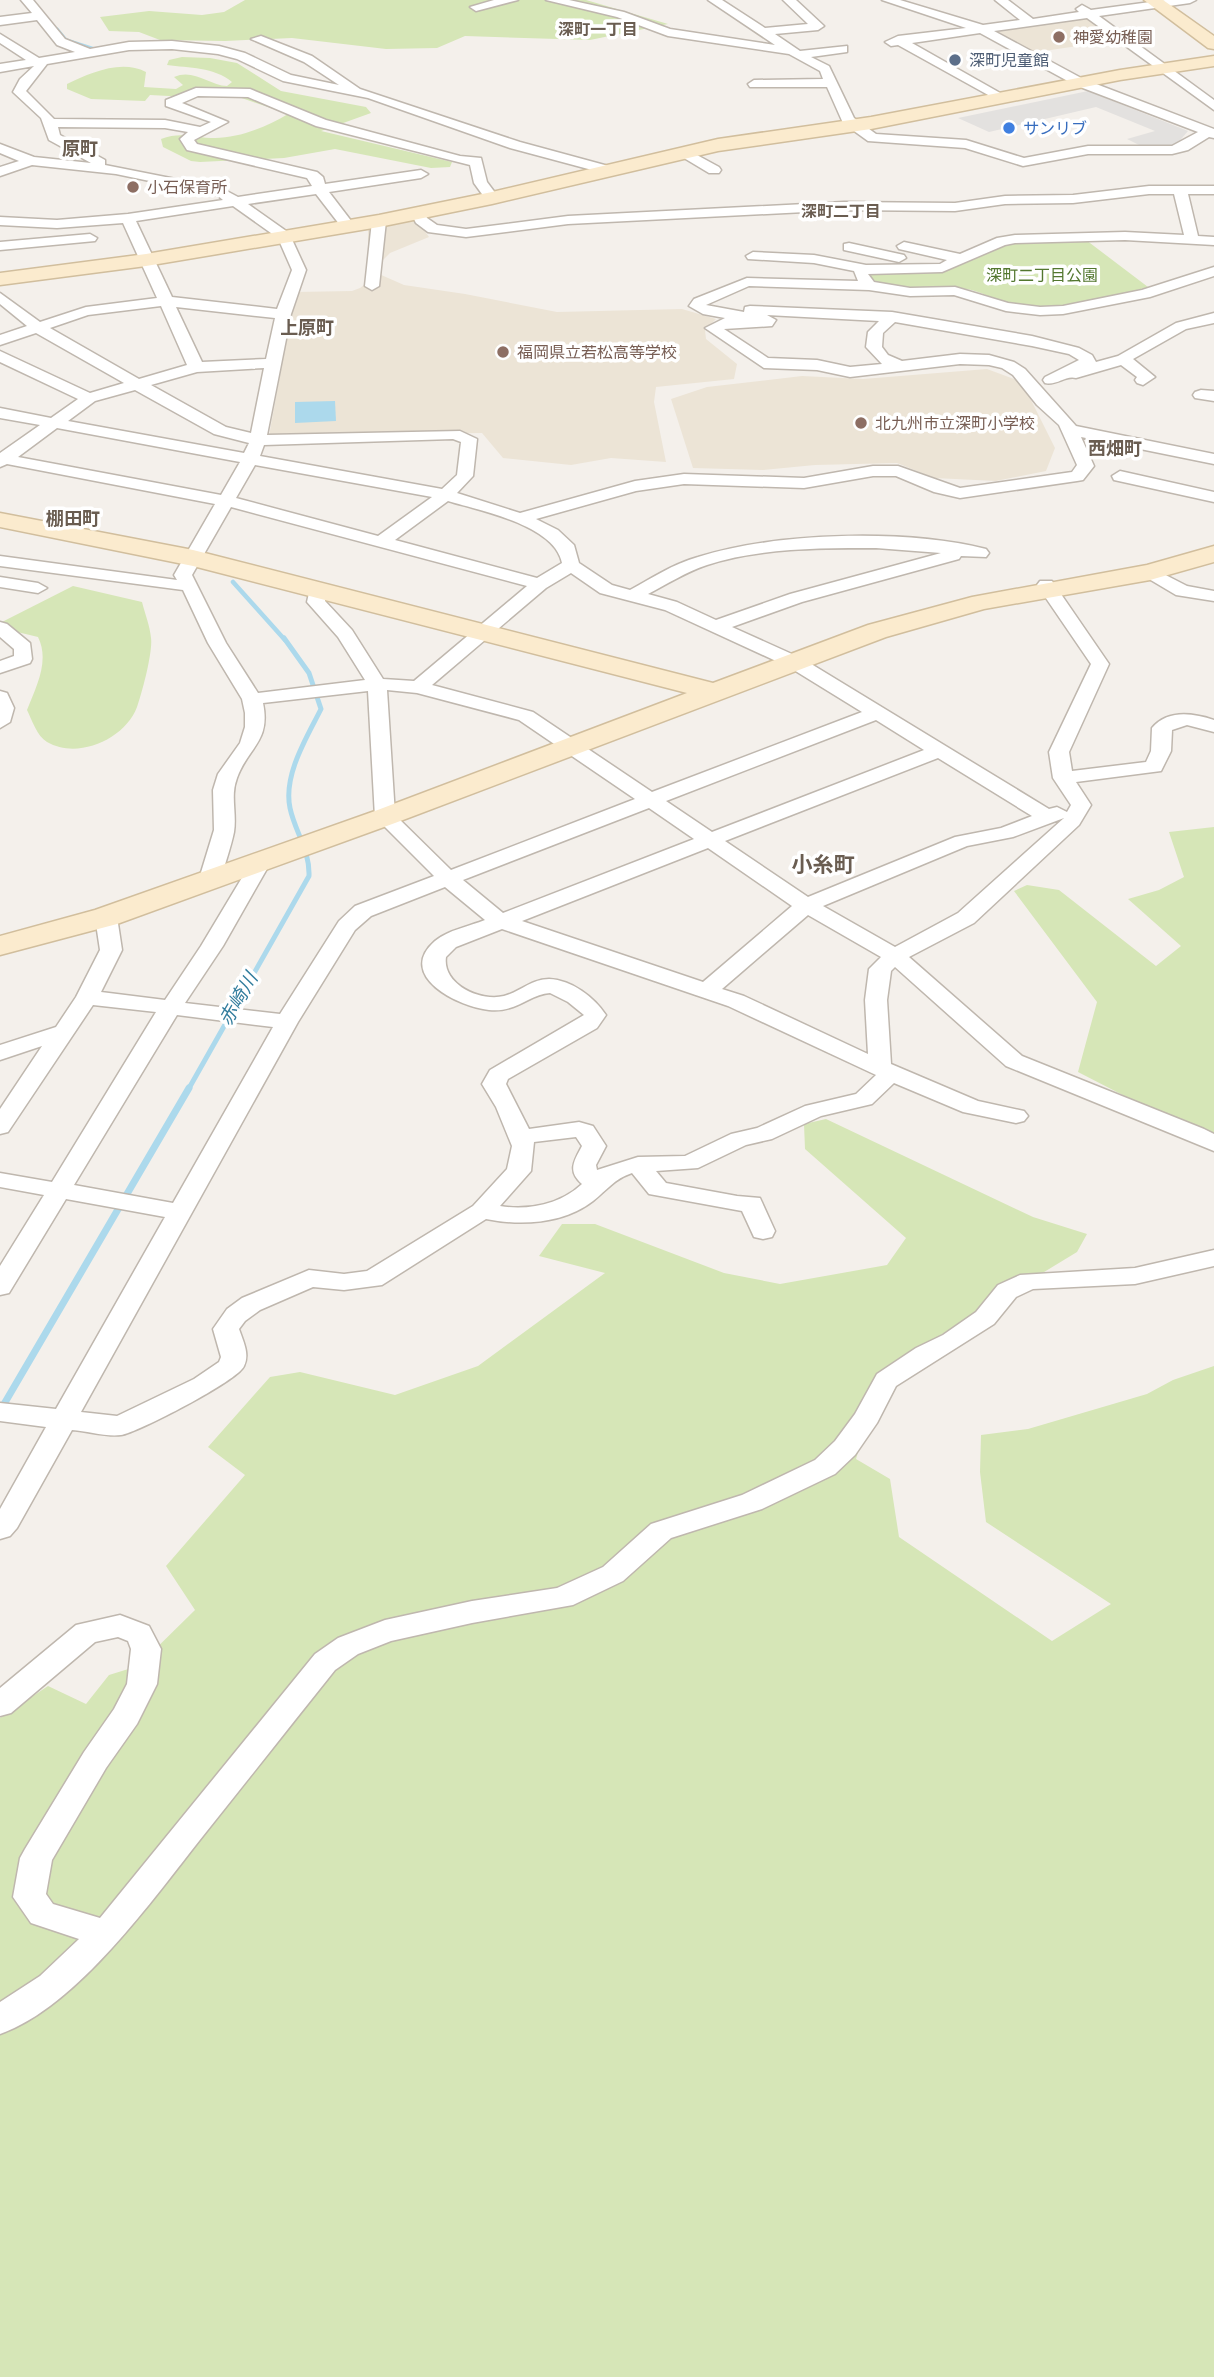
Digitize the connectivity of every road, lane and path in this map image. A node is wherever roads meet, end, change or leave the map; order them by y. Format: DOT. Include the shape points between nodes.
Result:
graph roads {
  1 [pos="27,0"];
  2 [pos="512,0"];
  3 [pos="552,0"];
  4 [pos="714,0"];
  5 [pos="789,0"];
  6 [pos="915,0"];
  7 [pos="1001,0"];
  8 [pos="1069,0"];
  9 [pos="1190,0"];
  10 [pos="894,2"];
  11 [pos="1155,3"];
  12 [pos="476,7"];
  13 [pos="1089,15"];
  14 [pos="38,16"];
  15 [pos="0,21"];
  16 [pos="1030,22"];
  17 [pos="979,28"];
  18 [pos="764,32"];
  19 [pos="0,38"];
  20 [pos="257,39"];
  21 [pos="1214,44"];
  22 [pos="843,49"];
  23 [pos="87,52"];
  24 [pos="795,53"];
  25 [pos="1214,61"];
  26 [pos="36,62"];
  27 [pos="0,68"];
  28 [pos="1163,69"];
  29 [pos="1079,82"];
  30 [pos="831,83"];
  31 [pos="754,84"];
  32 [pos="357,92"];
  33 [pos="1214,92"];
  34 [pos="1198,94"];
  35 [pos="1184,96"];
  36 [pos="1003,98"];
  37 [pos="1156,99"];
  38 [pos="1128,102"];
  39 [pos="1214,106"];
  40 [pos="52,123"];
  41 [pos="855,125"];
  42 [pos="195,133"];
  43 [pos="1210,134"];
  44 [pos="0,148"];
  45 [pos="684,152"];
  46 [pos="31,161"];
  47 [pos="116,170"];
  48 [pos="607,170"];
  49 [pos="714,170"];
  50 [pos="0,172"];
  51 [pos="421,174"];
  52 [pos="320,190"];
  53 [pos="1180,190"];
  54 [pos="1214,190"];
  55 [pos="1119,193"];
  56 [pos="492,198"];
  57 [pos="237,202"];
  58 [pos="1068,212"];
  59 [pos="418,213"];
  60 [pos="128,218"];
  61 [pos="1054,220"];
  62 [pos="0,221"];
  63 [pos="379,221"];
  64 [pos="348,226"];
  65 [pos="123,236"];
  66 [pos="285,236"];
  67 [pos="1058,238"];
  68 [pos="1192,239"];
  69 [pos="1214,241"];
  70 [pos="0,246"];
  71 [pos="904,246"];
  72 [pos="849,247"];
  73 [pos="753,256"];
  74 [pos="146,260"];
  75 [pos="965,260"];
  76 [pos="942,268"];
  77 [pos="866,269"];
  78 [pos="1210,269"];
  79 [pos="0,279"];
  80 [pos="372,286"];
  81 [pos="870,286"];
  82 [pos="0,297"];
  83 [pos="165,301"];
  84 [pos="977,305"];
  85 [pos="718,313"];
  86 [pos="283,314"];
  87 [pos="892,317"];
  88 [pos="1214,318"];
  89 [pos="37,327"];
  90 [pos="953,327"];
  91 [pos="0,340"];
  92 [pos="0,356"];
  93 [pos="960,359"];
  94 [pos="1122,359"];
  95 [pos="272,362"];
  96 [pos="899,366"];
  97 [pos="196,367"];
  98 [pos="1051,380"];
  99 [pos="1143,380"];
  100 [pos="136,386"];
  101 [pos="1031,386"];
  102 [pos="89,398"];
  103 [pos="0,413"];
  104 [pos="55,423"];
  105 [pos="1070,430"];
  106 [pos="258,440"];
  107 [pos="250,459"];
  108 [pos="1214,459"];
  109 [pos="1,460"];
  110 [pos="1119,475"];
  111 [pos="446,495"];
  112 [pos="1214,497"];
  113 [pos="226,501"];
  114 [pos="520,518"];
  115 [pos="0,520"];
  116 [pos="381,542"];
  117 [pos="1214,554"];
  118 [pos="193,558"];
  119 [pos="0,561"];
  120 [pos="571,565"];
  121 [pos="1150,572"];
  122 [pos="0,582"];
  123 [pos="540,584"];
  124 [pos="190,585"];
  125 [pos="1048,587"];
  126 [pos="38,588"];
  127 [pos="317,588"];
  128 [pos="1214,596"];
  129 [pos="630,597"];
  130 [pos="716,626"];
  131 [pos="0,628"];
  132 [pos="480,632"];
  133 [pos="796,663"];
  134 [pos="0,667"];
  135 [pos="377,684"];
  136 [pos="418,687"];
  137 [pos="714,692"];
  138 [pos="0,697"];
  139 [pos="252,699"];
  140 [pos="876,713"];
  141 [pos="0,722"];
  142 [pos="1214,726"];
  143 [pos="570,747"];
  144 [pos="939,751"];
  145 [pos="1063,778"];
  146 [pos="649,800"];
  147 [pos="1081,805"];
  148 [pos="385,817"];
  149 [pos="1048,817"];
  150 [pos="709,839"];
  151 [pos="262,860"];
  152 [pos="447,877"];
  153 [pos="210,879"];
  154 [pos="806,905"];
  155 [pos="106,917"];
  156 [pos="498,920"];
  157 [pos="0,946"];
  158 [pos="895,956"];
  159 [pos="707,990"];
  160 [pos="87,997"];
  161 [pos="171,1007"];
  162 [pos="287,1022"];
  163 [pos="63,1032"];
  164 [pos="0,1053"];
  165 [pos="884,1071"];
  166 [pos="1016,1116"];
  167 [pos="0,1127"];
  168 [pos="520,1137"];
  169 [pos="1214,1144"];
  170 [pos="638,1164"];
  171 [pos="0,1180"];
  172 [pos="597,1184"];
  173 [pos="59,1190"];
  174 [pos="482,1211"];
  175 [pos="181,1212"];
  176 [pos="763,1231"];
  177 [pos="1214,1258"];
  178 [pos="0,1287"];
  179 [pos="0,1412"];
  180 [pos="64,1422"];
  181 [pos="0,1529"];
  182 [pos="0,1705"];
  183 [pos="104,1933"];
  184 [pos="0,2020"];
  1 -- 14 [label="street"];
  2 -- 12 [label="street"];
  3 -- 24 [label="street" via="629,16 668,32"];
  4 -- 18 [label="street"];
  5 -- 18 [label="street" via="818,26"];
  6 -- 10 [label="street"];
  7 -- 16 [label="street"];
  8 -- 13 [label="street"];
  9 -- 11 [label="street"];
  10 -- 17 [label="street"];
  11 -- 13 [label="street"];
  11 -- 21 [label="street"];
  13 -- 16 [label="street"];
  13 -- 28 [label="street"];
  14 -- 15 [label="street"];
  14 -- 23 [label="street" via="61,43"];
  16 -- 17 [label="street"];
  17 -- 29 [label="street"];
  17 -- 36 [label="street" via="895,41"];
  18 -- 24 [label="street"];
  19 -- 26 [label="street"];
  20 -- 32 [label="street" via="308,59"];
  22 -- 24 [label="street"];
  23 -- 26 [label="street"];
  23 -- 32 [label="street" via="156,44 198,46 241,56 287,78"];
  24 -- 30 [label="street" via="825,69"];
  25 -- 28 [label="street"];
  26 -- 27 [label="street"];
  26 -- 40 [label="street" via="42,65 19,92"];
  28 -- 29 [label="street"];
  28 -- 34 [label="street"];
  29 -- 36 [label="street"];
  29 -- 38 [label="street"];
  30 -- 31 [label="street"];
  30 -- 41 [label="street" via="848,120"];
  32 -- 48 [label="street" via="515,145"];
  33 -- 34 [label="street"];
  34 -- 35 [label="street"];
  34 -- 39 [label="street"];
  36 -- 41 [label="street"];
  37 -- 38 [label="street"];
  38 -- 43 [label="street"];
  40 -- 42 [label="street" via="165,124 195,129"];
  40 -- 47 [label="street" via="54,137 86,158"];
  41 -- 43 [label="street" via="873,138 966,144 1023,162 1088,150 1172,150"];
  41 -- 45 [label="street"];
  42 -- 52 [label="street" via="187,139 192,148 312,175"];
  42 -- 56 [label="street" via="222,122 171,103 195,92 250,93 321,123 476,162 481,183"];
  44 -- 46 [label="street"];
  45 -- 48 [label="street"];
  45 -- 49 [label="street"];
  46 -- 47 [label="street"];
  46 -- 50 [label="street"];
  47 -- 57 [label="street" via="221,192"];
  48 -- 56 [label="street"];
  51 -- 52 [label="street"];
  52 -- 57 [label="street"];
  52 -- 64 [label="street"];
  53 -- 54 [label="street"];
  53 -- 55 [label="street"];
  53 -- 68 [label="street"];
  55 -- 58 [label="street"];
  55 -- 59 [label="street" via="955,207 845,206 568,220 466,233 433,229"];
  56 -- 59 [label="street"];
  57 -- 60 [label="street"];
  57 -- 66 [label="street"];
  59 -- 63 [label="street"];
  60 -- 62 [label="street" via="57,224"];
  60 -- 65 [label="street"];
  61 -- 67 [label="street"];
  63 -- 64 [label="street"];
  63 -- 80 [label="street"];
  64 -- 66 [label="street"];
  65 -- 70 [label="street"];
  65 -- 74 [label="street"];
  66 -- 74 [label="street"];
  66 -- 86 [label="street" via="299,270"];
  67 -- 68 [label="street"];
  67 -- 75 [label="street" via="1002,241"];
  68 -- 69 [label="street"];
  71 -- 75 [label="street"];
  72 -- 76 [label="street"];
  73 -- 77 [label="street" via="814,259"];
  74 -- 79 [label="street"];
  74 -- 83 [label="street"];
  75 -- 76 [label="street"];
  76 -- 77 [label="street"];
  77 -- 81 [label="street" via="860,273"];
  78 -- 81 [label="street" via="1164,289 1063,310 1006,307 955,291 910,292"];
  81 -- 85 [label="street" via="747,282 696,306"];
  82 -- 89 [label="street"];
  83 -- 86 [label="street"];
  83 -- 89 [label="street" via="107,306"];
  83 -- 97 [label="street"];
  84 -- 90 [label="street"];
  85 -- 87 [label="street"];
  85 -- 96 [label="street" via="768,320 728,322 713,328 764,363 817,365 850,372"];
  86 -- 95 [label="street"];
  87 -- 90 [label="street"];
  87 -- 96 [label="street" via="876,332 874,347"];
  88 -- 94 [label="street" via="1181,326"];
  89 -- 91 [label="street"];
  89 -- 100 [label="street"];
  90 -- 93 [label="street" via="938,344"];
  90 -- 98 [label="street" via="1032,341 1087,358 1088,362"];
  92 -- 102 [label="street"];
  93 -- 96 [label="street"];
  93 -- 101 [label="street" via="1008,365"];
  94 -- 98 [label="street"];
  94 -- 99 [label="street" via="1147,377"];
  95 -- 97 [label="street"];
  95 -- 106 [label="street"];
  97 -- 100 [label="street"];
  98 -- 101 [label="street"];
  100 -- 102 [label="street"];
  100 -- 106 [label="street" via="220,432"];
  101 -- 105 [label="street"];
  102 -- 104 [label="street"];
  103 -- 104 [label="street"];
  104 -- 107 [label="street"];
  104 -- 109 [label="street"];
  105 -- 108 [label="street"];
  105 -- 114 [label="street" via="1086,466 1077,476 1045,482 960,493 898,471 804,483 684,479 635,486"];
  106 -- 107 [label="street"];
  106 -- 111 [label="street" via="464,436 470,439 465,476"];
  107 -- 111 [label="street"];
  107 -- 113 [label="street"];
  109 -- 113 [label="street"];
  110 -- 112 [label="street"];
  111 -- 114 [label="street"];
  111 -- 116 [label="street"];
  113 -- 116 [label="street"];
  113 -- 118 [label="street"];
  114 -- 120 [label="street" via="552,534 568,549"];
  115 -- 118 [label="street"];
  116 -- 123 [label="street"];
  117 -- 121 [label="street"];
  118 -- 124 [label="street" via="183,575"];
  118 -- 127 [label="street"];
  119 -- 124 [label="street"];
  120 -- 123 [label="street"];
  120 -- 129 [label="street" via="606,589"];
  121 -- 125 [label="street"];
  121 -- 128 [label="street" via="1182,591"];
  122 -- 126 [label="street"];
  123 -- 132 [label="street"];
  124 -- 139 [label="street" via="217,643"];
  125 -- 133 [label="street" via="932,614"];
  125 -- 145 [label="street" via="1100,664 1059,752"];
  127 -- 132 [label="street"];
  127 -- 135 [label="street" via="316,602 345,634"];
  129 -- 130 [label="street" via="671,607"];
  129 -- 130 [label="street" via="700,562 727,554 863,540 973,552 796,598"];
  130 -- 133 [label="street"];
  131 -- 134 [label="street" via="23,647 23,659"];
  132 -- 136 [label="street"];
  132 -- 137 [label="street"];
  133 -- 137 [label="street"];
  133 -- 140 [label="street"];
  135 -- 136 [label="street"];
  135 -- 139 [label="street"];
  135 -- 148 [label="street"];
  136 -- 143 [label="street" via="526,716"];
  137 -- 143 [label="street"];
  138 -- 141 [label="street" via="4,708"];
  139 -- 153 [label="street" via="256,727 223,790 223,830"];
  140 -- 144 [label="street"];
  140 -- 146 [label="street"];
  142 -- 145 [label="street" via="1184,717 1171,720 1161,728 1161,751 1154,767"];
  143 -- 146 [label="street"];
  143 -- 148 [label="street"];
  144 -- 149 [label="street"];
  144 -- 150 [label="street"];
  145 -- 147 [label="street"];
  146 -- 150 [label="street"];
  146 -- 152 [label="street"];
  147 -- 149 [label="street"];
  147 -- 158 [label="street" via="1072,821 966,918"];
  148 -- 151 [label="street"];
  148 -- 152 [label="street"];
  149 -- 154 [label="street" via="1006,834 962,841"];
  150 -- 154 [label="street"];
  150 -- 156 [label="street"];
  151 -- 153 [label="street"];
  151 -- 161 [label="street"];
  152 -- 156 [label="street"];
  152 -- 162 [label="street" via="363,911 347,926"];
  153 -- 155 [label="street"];
  154 -- 158 [label="street"];
  154 -- 159 [label="street"];
  155 -- 157 [label="street"];
  155 -- 160 [label="street" via="111,950"];
  156 -- 159 [label="street"];
  156 -- 168 [label="street" via="439,948 436,971 445,984 471,999 493,1003 509,1002 541,986 559,988 592,1008 595,1016 498,1075 494,1084"];
  158 -- 165 [label="street" via="880,969 876,1000"];
  158 -- 169 [label="street" via="1014,1060"];
  159 -- 165 [label="street"];
  160 -- 161 [label="street"];
  160 -- 163 [label="street"];
  161 -- 162 [label="street"];
  161 -- 173 [label="street"];
  162 -- 175 [label="street"];
  163 -- 164 [label="street"];
  163 -- 167 [label="street"];
  165 -- 166 [label="street" via="971,1107"];
  165 -- 170 [label="street" via="876,1090 864,1099 813,1111 689,1163"];
  168 -- 172 [label="street" via="585,1131 594,1146 585,1174"];
  168 -- 174 [label="street" via="524,1146 519,1171"];
  170 -- 172 [label="street" via="607,1174"];
  170 -- 176 [label="street" via="658,1189 751,1203"];
  171 -- 173 [label="street"];
  172 -- 174 [label="street" via="583,1197 551,1212 510,1216"];
  173 -- 175 [label="street"];
  173 -- 178 [label="street"];
  174 -- 180 [label="street" via="373,1279 309,1278 251,1304 226,1329 234,1357 231,1367 203,1385 120,1426"];
  175 -- 180 [label="street"];
  177 -- 183 [label="street" via="1135,1276 1029,1281 1007,1291 985,1318 952,1341 898,1369 860,1428 825,1467 752,1502 661,1531 613,1574 563,1598 472,1612 348,1646 325,1662"];
  179 -- 180 [label="street"];
  180 -- 181 [label="street"];
  182 -- 183 [label="street" via="86,1633 120,1626 139,1634 146,1649 142,1684 36,1858 29,1896 42,1914"];
  183 -- 184 [label="street" via="52,1986"];
}
